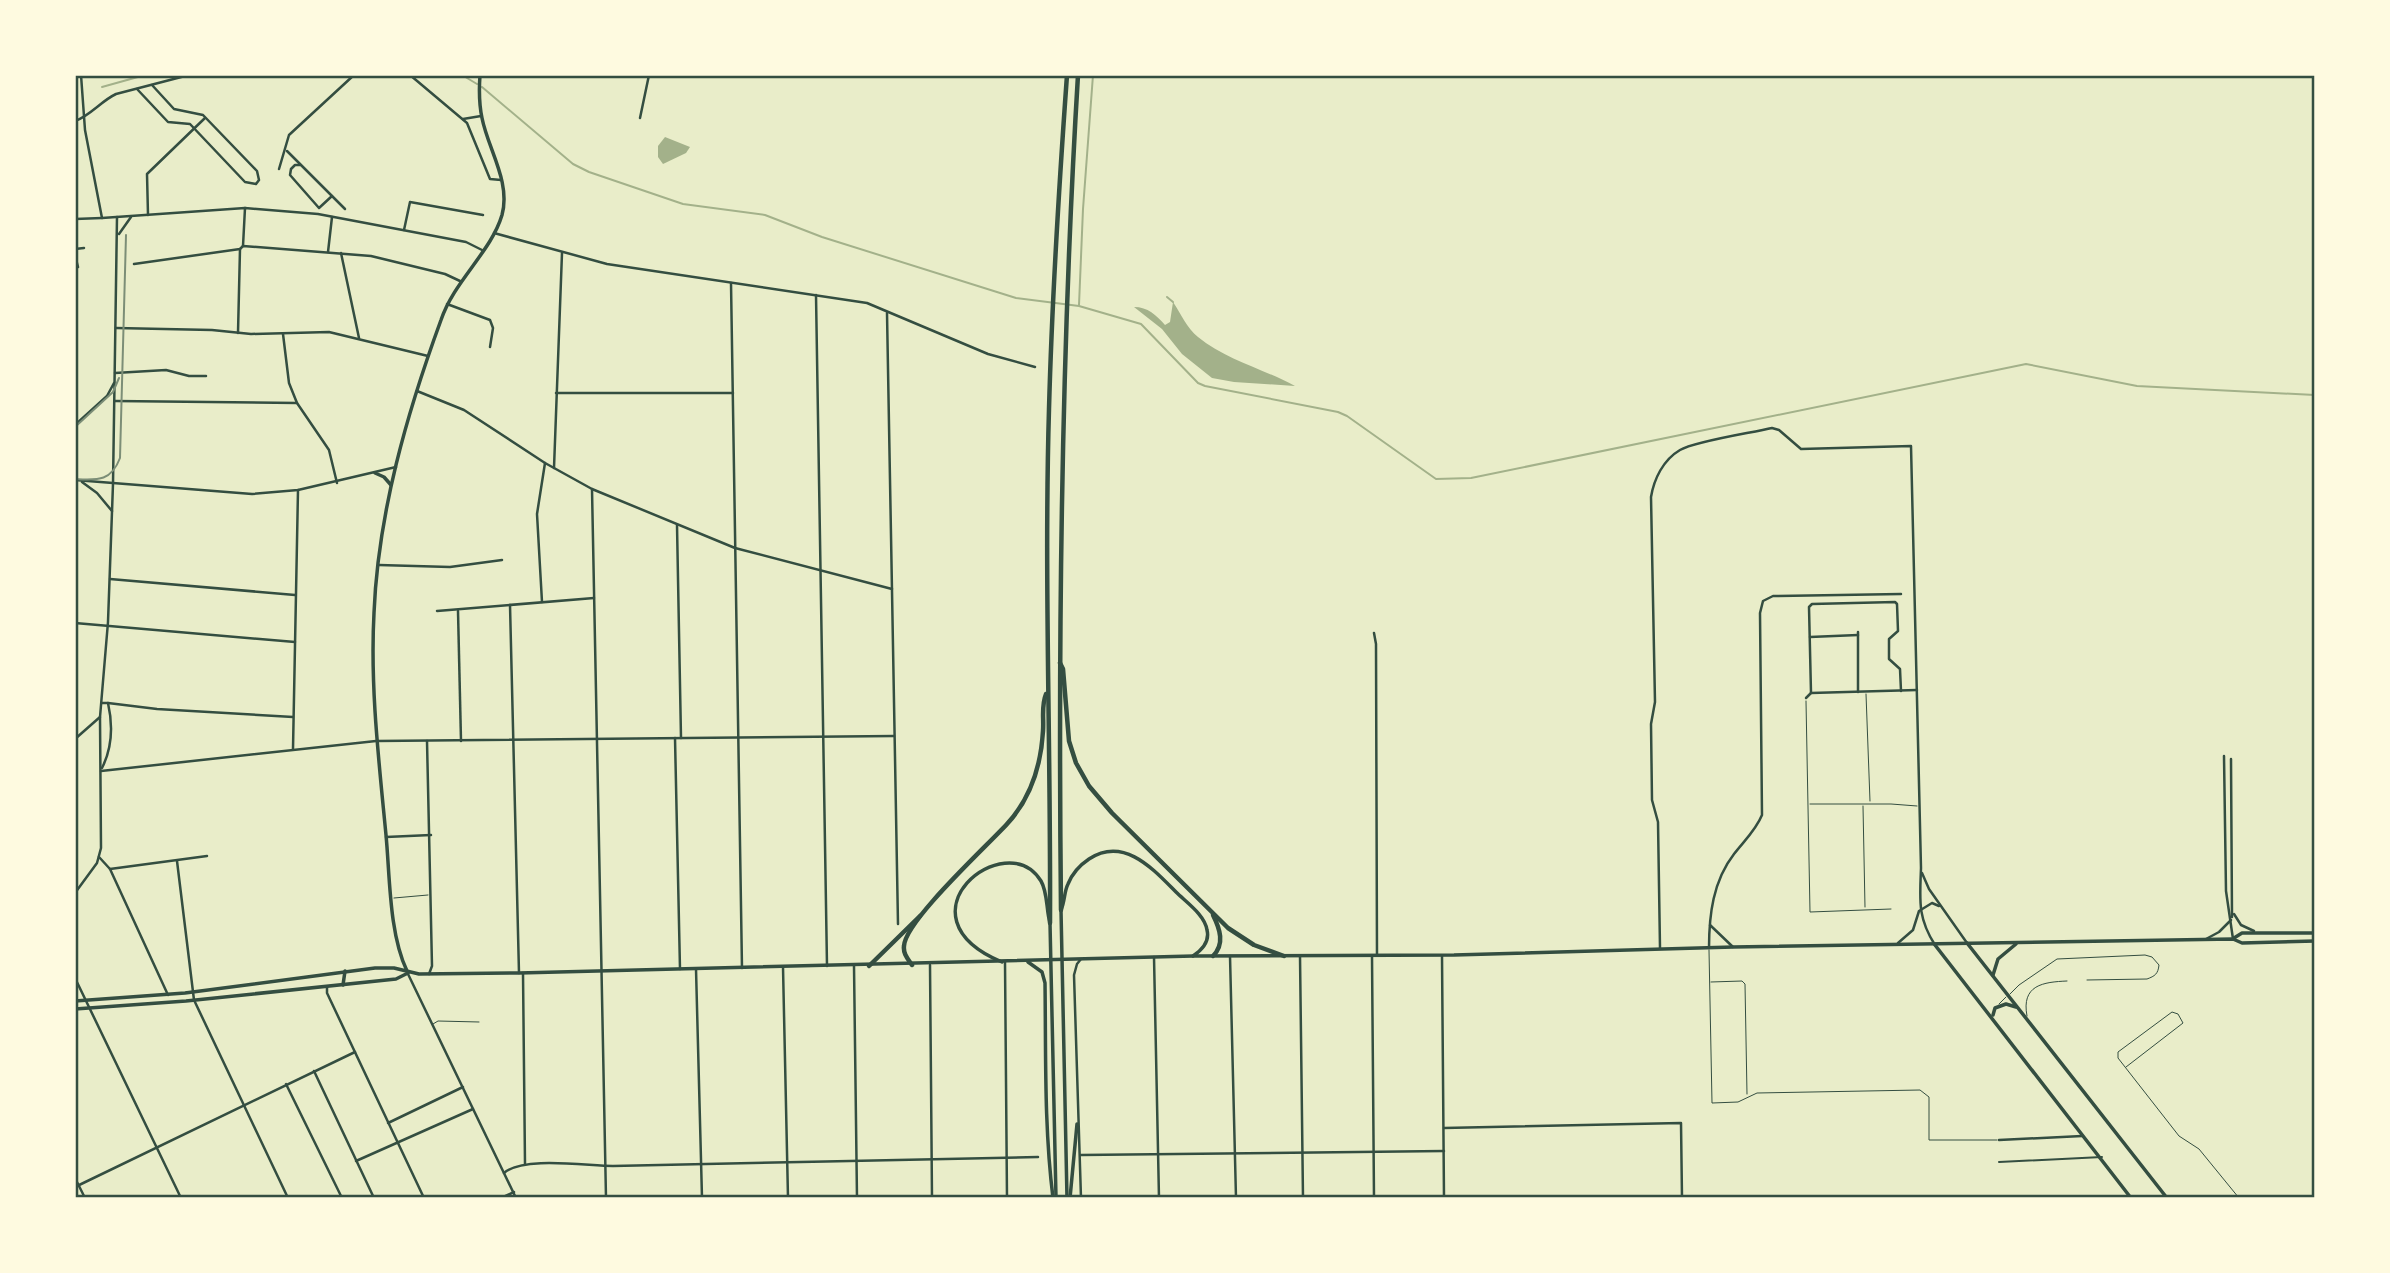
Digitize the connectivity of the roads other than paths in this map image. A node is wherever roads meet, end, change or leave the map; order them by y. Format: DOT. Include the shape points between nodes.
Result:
graph roads {
  1 [pos="81,75"];
  2 [pos="189,75"];
  3 [pos="354,75"];
  4 [pos="410,75"];
  5 [pos="649,75"];
  6 [pos="1067,75"];
  7 [pos="1078,75"];
  8 [pos="480,76"];
  9 [pos="152,85"];
  10 [pos="137,89"];
  11 [pos="481,116"];
  12 [pos="205,118"];
  13 [pos="640,118"];
  14 [pos="83,119"];
  15 [pos="463,119"];
  16 [pos="75,121"];
  17 [pos="194,129"];
  18 [pos="288,150"];
  19 [pos="302,165"];
  20 [pos="279,169"];
  21 [pos="501,180"];
  22 [pos="332,196"];
  23 [pos="245,208"];
  24 [pos="319,208"];
  25 [pos="345,209"];
  26 [pos="318,214"];
  27 [pos="148,215"];
  28 [pos="482,215"];
  29 [pos="132,216"];
  30 [pos="332,216"];
  31 [pos="117,217"];
  32 [pos="102,218"];
  33 [pos="75,219"];
  34 [pos="404,230"];
  35 [pos="494,233"];
  36 [pos="117,237"];
  37 [pos="85,248"];
  38 [pos="242,248"];
  39 [pos="75,249"];
  40 [pos="482,250"];
  41 [pos="328,252"];
  42 [pos="341,253"];
  43 [pos="562,253"];
  44 [pos="75,255"];
  45 [pos="134,264"];
  46 [pos="78,267"];
  47 [pos="460,281"];
  48 [pos="731,283"];
  49 [pos="816,295"];
  50 [pos="447,304"];
  51 [pos="887,313"];
  52 [pos="116,328"];
  53 [pos="238,333"];
  54 [pos="282,333"];
  55 [pos="359,338"];
  56 [pos="490,348"];
  57 [pos="428,356"];
  58 [pos="1035,368"];
  59 [pos="115,373"];
  60 [pos="206,376"];
  61 [pos="116,380"];
  62 [pos="417,391"];
  63 [pos="556,393"];
  64 [pos="733,393"];
  65 [pos="115,401"];
  66 [pos="297,403"];
  67 [pos="75,425"];
  68 [pos="545,463"];
  69 [pos="396,467"];
  70 [pos="554,468"];
  71 [pos="375,473"];
  72 [pos="77,481"];
  73 [pos="337,482"];
  74 [pos="113,484"];
  75 [pos="392,487"];
  76 [pos="592,489"];
  77 [pos="298,490"];
  78 [pos="111,511"];
  79 [pos="677,524"];
  80 [pos="735,548"];
  81 [pos="502,560"];
  82 [pos="379,565"];
  83 [pos="822,572"];
  84 [pos="110,579"];
  85 [pos="893,590"];
  86 [pos="295,594"];
  87 [pos="1901,594"];
  88 [pos="594,598"];
  89 [pos="542,602"];
  90 [pos="510,605"];
  91 [pos="458,610"];
  92 [pos="437,611"];
  93 [pos="75,623"];
  94 [pos="108,626"];
  95 [pos="1374,633"];
  96 [pos="1810,637"];
  97 [pos="295,642"];
  98 [pos="1059,660"];
  99 [pos="1047,690"];
  100 [pos="1917,690"];
  101 [pos="1901,691"];
  102 [pos="1858,692"];
  103 [pos="1866,692"];
  104 [pos="1811,693"];
  105 [pos="1806,698"];
  106 [pos="102,703"];
  107 [pos="108,703"];
  108 [pos="100,717"];
  109 [pos="293,717"];
  110 [pos="894,736"];
  111 [pos="822,737"];
  112 [pos="675,738"];
  113 [pos="681,738"];
  114 [pos="739,738"];
  115 [pos="75,739"];
  116 [pos="598,739"];
  117 [pos="515,740"];
  118 [pos="377,741"];
  119 [pos="427,741"];
  120 [pos="461,741"];
  121 [pos="292,751"];
  122 [pos="2224,756"];
  123 [pos="2231,759"];
  124 [pos="101,771"];
  125 [pos="1807,804"];
  126 [pos="1863,804"];
  127 [pos="1871,804"];
  128 [pos="1920,806"];
  129 [pos="430,835"];
  130 [pos="386,837"];
  131 [pos="207,856"];
  132 [pos="99,857"];
  133 [pos="177,861"];
  134 [pos="1921,868"];
  135 [pos="110,869"];
  136 [pos="75,892"];
  137 [pos="430,895"];
  138 [pos="392,898"];
  139 [pos="1940,906"];
  140 [pos="1208,909"];
  141 [pos="1865,909"];
  142 [pos="1891,909"];
  143 [pos="1061,910"];
  144 [pos="926,911"];
  145 [pos="1919,911"];
  146 [pos="2232,911"];
  147 [pos="2231,920"];
  148 [pos="1050,923"];
  149 [pos="898,924"];
  150 [pos="1710,925"];
  151 [pos="1958,932"];
  152 [pos="2259,933"];
  153 [pos="2315,933"];
  154 [pos="2205,939"];
  155 [pos="2234,939"];
  156 [pos="2315,941"];
  157 [pos="1967,943"];
  158 [pos="2018,943"];
  159 [pos="1951,944"];
  160 [pos="1896,945"];
  161 [pos="1935,945"];
  162 [pos="1709,947"];
  163 [pos="1733,947"];
  164 [pos="1660,950"];
  165 [pos="1300,955"];
  166 [pos="1193,956"];
  167 [pos="1213,956"];
  168 [pos="1230,956"];
  169 [pos="1284,956"];
  170 [pos="1374,956"];
  171 [pos="1443,956"];
  172 [pos="1154,957"];
  173 [pos="1081,959"];
  174 [pos="1003,962"];
  175 [pos="1028,962"];
  176 [pos="912,965"];
  177 [pos="930,965"];
  178 [pos="854,966"];
  179 [pos="869,966"];
  180 [pos="783,967"];
  181 [pos="827,967"];
  182 [pos="742,968"];
  183 [pos="680,969"];
  184 [pos="696,969"];
  185 [pos="601,970"];
  186 [pos="345,971"];
  187 [pos="408,973"];
  188 [pos="521,973"];
  189 [pos="429,974"];
  190 [pos="1993,975"];
  191 [pos="75,978"];
  192 [pos="2087,980"];
  193 [pos="2067,981"];
  194 [pos="1709,982"];
  195 [pos="343,985"];
  196 [pos="327,987"];
  197 [pos="193,992"];
  198 [pos="168,995"];
  199 [pos="2009,995"];
  200 [pos="86,1000"];
  201 [pos="194,1000"];
  202 [pos="75,1001"];
  203 [pos="1995,1008"];
  204 [pos="88,1009"];
  205 [pos="2020,1009"];
  206 [pos="75,1010"];
  207 [pos="1993,1017"];
  208 [pos="2027,1018"];
  209 [pos="479,1022"];
  210 [pos="433,1024"];
  211 [pos="355,1052"];
  212 [pos="2126,1067"];
  213 [pos="314,1071"];
  214 [pos="286,1084"];
  215 [pos="463,1087"];
  216 [pos="1748,1096"];
  217 [pos="243,1105"];
  218 [pos="473,1109"];
  219 [pos="388,1123"];
  220 [pos="1077,1124"];
  221 [pos="1444,1128"];
  222 [pos="2085,1136"];
  223 [pos="1999,1140"];
  224 [pos="397,1142"];
  225 [pos="157,1148"];
  226 [pos="1444,1151"];
  227 [pos="1236,1152"];
  228 [pos="1302,1152"];
  229 [pos="1374,1152"];
  230 [pos="1158,1154"];
  231 [pos="1081,1155"];
  232 [pos="1038,1157"];
  233 [pos="2102,1157"];
  234 [pos="932,1158"];
  235 [pos="1007,1158"];
  236 [pos="856,1159"];
  237 [pos="356,1161"];
  238 [pos="788,1162"];
  239 [pos="1999,1162"];
  240 [pos="526,1164"];
  241 [pos="701,1164"];
  242 [pos="606,1166"];
  243 [pos="504,1173"];
  244 [pos="75,1178"];
  245 [pos="77,1186"];
  246 [pos="514,1192"];
  247 [pos="85,1198"];
  248 [pos="181,1198"];
  249 [pos="288,1198"];
  250 [pos="342,1198"];
  251 [pos="374,1198"];
  252 [pos="424,1198"];
  253 [pos="501,1198"];
  254 [pos="516,1198"];
  255 [pos="606,1198"];
  256 [pos="702,1198"];
  257 [pos="788,1198"];
  258 [pos="857,1198"];
  259 [pos="932,1198"];
  260 [pos="1007,1198"];
  261 [pos="1055,1198"];
  262 [pos="1069,1198"];
  263 [pos="1081,1198"];
  264 [pos="1159,1198"];
  265 [pos="1236,1198"];
  266 [pos="1303,1198"];
  267 [pos="1374,1198"];
  268 [pos="1444,1198"];
  269 [pos="1682,1198"];
  270 [pos="2131,1198"];
  271 [pos="2164,1198"];
  272 [pos="2239,1198"];
  1 -- 14 [label="street"];
  2 -- 9 [label="street"];
  3 -- 20 [label="street" via="289,135"];
  4 -- 15 [label="street"];
  5 -- 13 [label="street"];
  6 -- 99 [label="highway" via="1049,411"];
  7 -- 98 [label="highway" via="1066,294"];
  8 -- 11 [label="main road"];
  9 -- 10 [label="street"];
  9 -- 12 [label="street" via="174,109"];
  10 -- 14 [label="street" via="109,97"];
  10 -- 17 [label="street" via="168,122 190,124"];
  11 -- 15 [label="street"];
  11 -- 21 [label="main road"];
  12 -- 17 [label="street"];
  12 -- 17 [label="street" via="257,172 256,184 245,183"];
  14 -- 16 [label="street"];
  14 -- 32 [label="street"];
  15 -- 21 [label="street" via="490,179"];
  17 -- 27 [label="street" via="147,174"];
  18 -- 19 [label="street"];
  19 -- 22 [label="street"];
  19 -- 24 [label="street" via="295,165 290,175"];
  21 -- 35 [label="main road" via="504,202"];
  22 -- 24 [label="street"];
  22 -- 25 [label="street"];
  23 -- 26 [label="street"];
  23 -- 27 [label="street"];
  23 -- 38 [label="street"];
  24 -- 26 [label="street"];
  26 -- 30 [label="street"];
  27 -- 29 [label="street"];
  28 -- 34 [label="street" via="410,202"];
  29 -- 31 [label="street"];
  29 -- 36 [label="street"];
  30 -- 34 [label="street"];
  30 -- 41 [label="street"];
  31 -- 32 [label="street"];
  31 -- 36 [label="street"];
  32 -- 33 [label="street"];
  34 -- 40 [label="street" via="466,242"];
  35 -- 40 [label="main road"];
  35 -- 43 [label="street"];
  36 -- 52 [label="street"];
  37 -- 39 [label="street"];
  38 -- 41 [label="street"];
  38 -- 45 [label="street"];
  38 -- 53 [label="street"];
  40 -- 47 [label="main road"];
  41 -- 42 [label="street"];
  42 -- 47 [label="street" via="382,258"];
  42 -- 55 [label="street"];
  43 -- 48 [label="street"];
  43 -- 63 [label="street"];
  44 -- 46 [label="street"];
  47 -- 50 [label="main road"];
  48 -- 49 [label="street"];
  48 -- 64 [label="street"];
  49 -- 51 [label="street" via="867,303"];
  49 -- 83 [label="street"];
  50 -- 56 [label="street" via="489,320 493,328"];
  50 -- 57 [label="main road"];
  51 -- 58 [label="street"];
  51 -- 85 [label="street"];
  52 -- 53 [label="street"];
  52 -- 59 [label="street"];
  53 -- 54 [label="street"];
  54 -- 55 [label="street" via="329,332"];
  54 -- 66 [label="street" via="286,373"];
  55 -- 57 [label="street"];
  57 -- 62 [label="main road"];
  59 -- 60 [label="street" via="166,370"];
  59 -- 61 [label="street"];
  61 -- 65 [label="street"];
  61 -- 67 [label="street" via="107,396"];
  62 -- 68 [label="street" via="464,410"];
  62 -- 69 [label="main road"];
  63 -- 64 [label="street"];
  63 -- 70 [label="street"];
  64 -- 80 [label="street"];
  65 -- 66 [label="street"];
  65 -- 74 [label="street"];
  66 -- 73 [label="street" via="329,450"];
  68 -- 70 [label="street"];
  68 -- 89 [label="street" via="537,531"];
  69 -- 71 [label="street"];
  69 -- 75 [label="main road"];
  70 -- 76 [label="street"];
  71 -- 73 [label="street"];
  71 -- 75 [label="main road"];
  72 -- 74 [label="street"];
  72 -- 78 [label="street" via="97,493"];
  73 -- 77 [label="street"];
  74 -- 77 [label="street" via="252,495"];
  74 -- 78 [label="street"];
  75 -- 82 [label="main road"];
  76 -- 79 [label="street"];
  76 -- 88 [label="street"];
  77 -- 86 [label="street"];
  78 -- 84 [label="street"];
  79 -- 80 [label="street"];
  79 -- 113 [label="street"];
  80 -- 83 [label="street"];
  80 -- 114 [label="street"];
  81 -- 82 [label="street" via="450,567"];
  82 -- 118 [label="main road" via="373,641"];
  83 -- 85 [label="street"];
  83 -- 111 [label="street"];
  84 -- 86 [label="street"];
  84 -- 94 [label="street"];
  85 -- 110 [label="street"];
  86 -- 97 [label="street"];
  87 -- 150 [label="street" via="1773,596 1763,601 1762,815 1721,877 1713,895"];
  88 -- 89 [label="street"];
  88 -- 116 [label="street"];
  89 -- 90 [label="street"];
  90 -- 91 [label="street"];
  90 -- 117 [label="street"];
  91 -- 92 [label="street"];
  91 -- 120 [label="street"];
  93 -- 94 [label="street"];
  94 -- 97 [label="street"];
  94 -- 106 [label="street"];
  95 -- 170 [label="street"];
  96 -- 101 [label="street" via="1812,604 1895,602 1898,631 1889,639 1889,659 1900,669"];
  96 -- 102 [label="street" via="1858,634"];
  96 -- 104 [label="street"];
  97 -- 109 [label="street"];
  98 -- 140 [label="highway" via="1069,741 1081,774 1112,813"];
  98 -- 143 [label="highway"];
  99 -- 144 [label="highway" via="1040,761 1026,798 1010,822"];
  99 -- 148 [label="highway"];
  100 -- 101 [label="street"];
  100 -- 128 [label="street"];
  100 -- 164 [label="street" via="1911,446 1801,449 1772,428 1678,451 1658,473 1651,496 1652,800 1658,822"];
  101 -- 103 [label="street"];
  102 -- 103 [label="street"];
  102 -- 104 [label="street"];
  103 -- 127 [label="lane"];
  104 -- 105 [label="street"];
  105 -- 125 [label="lane"];
  106 -- 107 [label="street"];
  106 -- 108 [label="street"];
  107 -- 109 [label="street"];
  107 -- 124 [label="street" via="110,746"];
  108 -- 115 [label="street"];
  108 -- 124 [label="street"];
  109 -- 121 [label="street"];
  110 -- 111 [label="street"];
  110 -- 149 [label="street"];
  111 -- 114 [label="street"];
  111 -- 181 [label="street"];
  112 -- 113 [label="street"];
  112 -- 116 [label="street"];
  112 -- 183 [label="street"];
  113 -- 114 [label="street"];
  114 -- 182 [label="street"];
  116 -- 117 [label="street"];
  116 -- 185 [label="street"];
  117 -- 120 [label="street"];
  117 -- 188 [label="street"];
  118 -- 119 [label="street"];
  118 -- 121 [label="street"];
  118 -- 130 [label="main road"];
  119 -- 120 [label="street"];
  119 -- 129 [label="street"];
  121 -- 124 [label="street"];
  122 -- 147 [label="street" via="2225,891"];
  123 -- 146 [label="street"];
  124 -- 132 [label="street"];
  125 -- 126 [label="lane"];
  125 -- 141 [label="lane" via="1810,912"];
  126 -- 127 [label="lane"];
  126 -- 141 [label="lane"];
  127 -- 128 [label="lane"];
  128 -- 134 [label="street"];
  129 -- 130 [label="street"];
  129 -- 137 [label="street"];
  130 -- 138 [label="main road"];
  131 -- 133 [label="street"];
  132 -- 135 [label="street"];
  132 -- 136 [label="street"];
  133 -- 135 [label="street"];
  133 -- 197 [label="street"];
  134 -- 139 [label="street"];
  134 -- 145 [label="street"];
  135 -- 198 [label="street"];
  137 -- 138 [label="lane"];
  137 -- 189 [label="street"];
  138 -- 187 [label="main road" via="399,950"];
  139 -- 145 [label="street" via="1931,903"];
  139 -- 151 [label="street"];
  140 -- 167 [label="highway" via="1220,936"];
  140 -- 169 [label="highway" via="1239,936"];
  141 -- 142 [label="lane"];
  143 -- 166 [label="main road" via="1068,884 1085,861 1105,852 1125,852 1144,862 1204,921 1207,941"];
  143 -- 262 [label="main road"];
  144 -- 176 [label="highway" via="904,945"];
  144 -- 179 [label="highway"];
  145 -- 160 [label="street" via="1910,934"];
  145 -- 161 [label="street"];
  146 -- 147 [label="street"];
  146 -- 152 [label="street" via="2241,925"];
  147 -- 154 [label="street"];
  147 -- 155 [label="street"];
  148 -- 174 [label="main road" via="1042,883 1029,869 999,864 975,874 960,892 957,926 966,942"];
  148 -- 261 [label="main road"];
  150 -- 162 [label="street"];
  150 -- 163 [label="street"];
  151 -- 157 [label="street"];
  151 -- 159 [label="street"];
  152 -- 153 [label="main road"];
  152 -- 155 [label="main road" via="2242,933"];
  154 -- 155 [label="main road"];
  154 -- 158 [label="main road"];
  155 -- 156 [label="main road" via="2242,943"];
  157 -- 158 [label="main road"];
  157 -- 159 [label="main road"];
  157 -- 190 [label="main road"];
  158 -- 190 [label="main road" via="1998,959"];
  159 -- 161 [label="main road"];
  160 -- 161 [label="main road"];
  160 -- 163 [label="main road"];
  161 -- 207 [label="main road"];
  162 -- 163 [label="main road"];
  162 -- 164 [label="main road"];
  162 -- 194 [label="lane"];
  164 -- 171 [label="main road"];
  165 -- 169 [label="main road"];
  165 -- 170 [label="main road"];
  165 -- 228 [label="street"];
  166 -- 167 [label="main road"];
  166 -- 172 [label="main road"];
  167 -- 168 [label="main road"];
  168 -- 169 [label="main road"];
  168 -- 227 [label="street"];
  170 -- 171 [label="main road"];
  170 -- 229 [label="street"];
  171 -- 221 [label="street"];
  172 -- 173 [label="main road"];
  172 -- 230 [label="street"];
  173 -- 175 [label="main road"];
  173 -- 220 [label="street" via="1074,975"];
  174 -- 175 [label="main road"];
  174 -- 177 [label="main road"];
  174 -- 235 [label="street"];
  175 -- 261 [label="main road" via="1042,972 1045,983 1046,1114"];
  176 -- 177 [label="main road"];
  176 -- 179 [label="main road"];
  177 -- 234 [label="street"];
  178 -- 179 [label="main road"];
  178 -- 181 [label="main road"];
  178 -- 236 [label="street"];
  180 -- 181 [label="main road"];
  180 -- 182 [label="main road"];
  180 -- 238 [label="street"];
  182 -- 184 [label="main road"];
  183 -- 184 [label="main road"];
  183 -- 185 [label="main road"];
  184 -- 241 [label="street"];
  185 -- 188 [label="main road"];
  185 -- 242 [label="street"];
  186 -- 187 [label="main road" via="394,968"];
  186 -- 195 [label="main road"];
  186 -- 197 [label="main road"];
  187 -- 189 [label="main road"];
  187 -- 195 [label="main road" via="396,979"];
  187 -- 210 [label="street"];
  188 -- 189 [label="main road"];
  188 -- 240 [label="street"];
  190 -- 199 [label="main road"];
  191 -- 200 [label="street"];
  192 -- 199 [label="lane" via="2147,979 2154,977 2159,965 2146,955 2057,959"];
  193 -- 208 [label="lane" via="2044,982 2034,988 2026,1004"];
  194 -- 216 [label="lane" via="1744,982"];
  194 -- 216 [label="lane" via="1712,1103 1738,1102"];
  195 -- 196 [label="main road"];
  196 -- 201 [label="main road"];
  196 -- 211 [label="street"];
  197 -- 198 [label="main road"];
  197 -- 201 [label="street"];
  198 -- 200 [label="main road"];
  199 -- 203 [label="lane"];
  199 -- 205 [label="main road"];
  200 -- 202 [label="main road"];
  200 -- 204 [label="street"];
  201 -- 204 [label="main road"];
  201 -- 217 [label="street"];
  203 -- 205 [label="main road" via="2006,1004"];
  203 -- 207 [label="main road"];
  204 -- 206 [label="main road"];
  204 -- 225 [label="street"];
  205 -- 208 [label="main road"];
  207 -- 222 [label="main road"];
  208 -- 271 [label="main road"];
  209 -- 210 [label="lane"];
  210 -- 215 [label="street"];
  211 -- 213 [label="street"];
  211 -- 219 [label="street"];
  212 -- 212 [label="lane" via="2183,1023 2178,1014 2172,1012 2118,1052"];
  212 -- 272 [label="lane" via="2179,1136 2199,1149"];
  213 -- 214 [label="street"];
  213 -- 237 [label="street"];
  214 -- 217 [label="street"];
  214 -- 250 [label="street"];
  215 -- 218 [label="street"];
  215 -- 219 [label="street"];
  216 -- 223 [label="lane" via="1920,1090 1929,1097 1930,1140"];
  217 -- 225 [label="street"];
  217 -- 249 [label="street"];
  218 -- 224 [label="street"];
  218 -- 243 [label="street"];
  219 -- 224 [label="street"];
  220 -- 231 [label="street"];
  220 -- 262 [label="main road"];
  221 -- 226 [label="street"];
  221 -- 269 [label="street" via="1681,1124"];
  222 -- 223 [label="street"];
  222 -- 233 [label="main road"];
  224 -- 237 [label="street"];
  224 -- 252 [label="street"];
  225 -- 245 [label="street"];
  225 -- 248 [label="street"];
  226 -- 229 [label="street"];
  226 -- 268 [label="street"];
  227 -- 228 [label="street"];
  227 -- 230 [label="street"];
  227 -- 265 [label="street"];
  228 -- 229 [label="street"];
  228 -- 266 [label="street"];
  229 -- 267 [label="street"];
  230 -- 231 [label="street"];
  230 -- 264 [label="street"];
  231 -- 263 [label="street"];
  232 -- 235 [label="street"];
  233 -- 239 [label="street"];
  233 -- 270 [label="main road"];
  234 -- 235 [label="street"];
  234 -- 236 [label="street"];
  234 -- 259 [label="street"];
  235 -- 260 [label="street"];
  236 -- 238 [label="street"];
  236 -- 258 [label="street"];
  237 -- 251 [label="street"];
  238 -- 241 [label="street"];
  238 -- 257 [label="street"];
  240 -- 242 [label="street"];
  240 -- 243 [label="street"];
  241 -- 242 [label="street"];
  241 -- 256 [label="street"];
  242 -- 255 [label="street"];
  243 -- 246 [label="street"];
  244 -- 245 [label="street"];
  245 -- 247 [label="street"];
  246 -- 253 [label="street"];
  246 -- 254 [label="street"];
}
